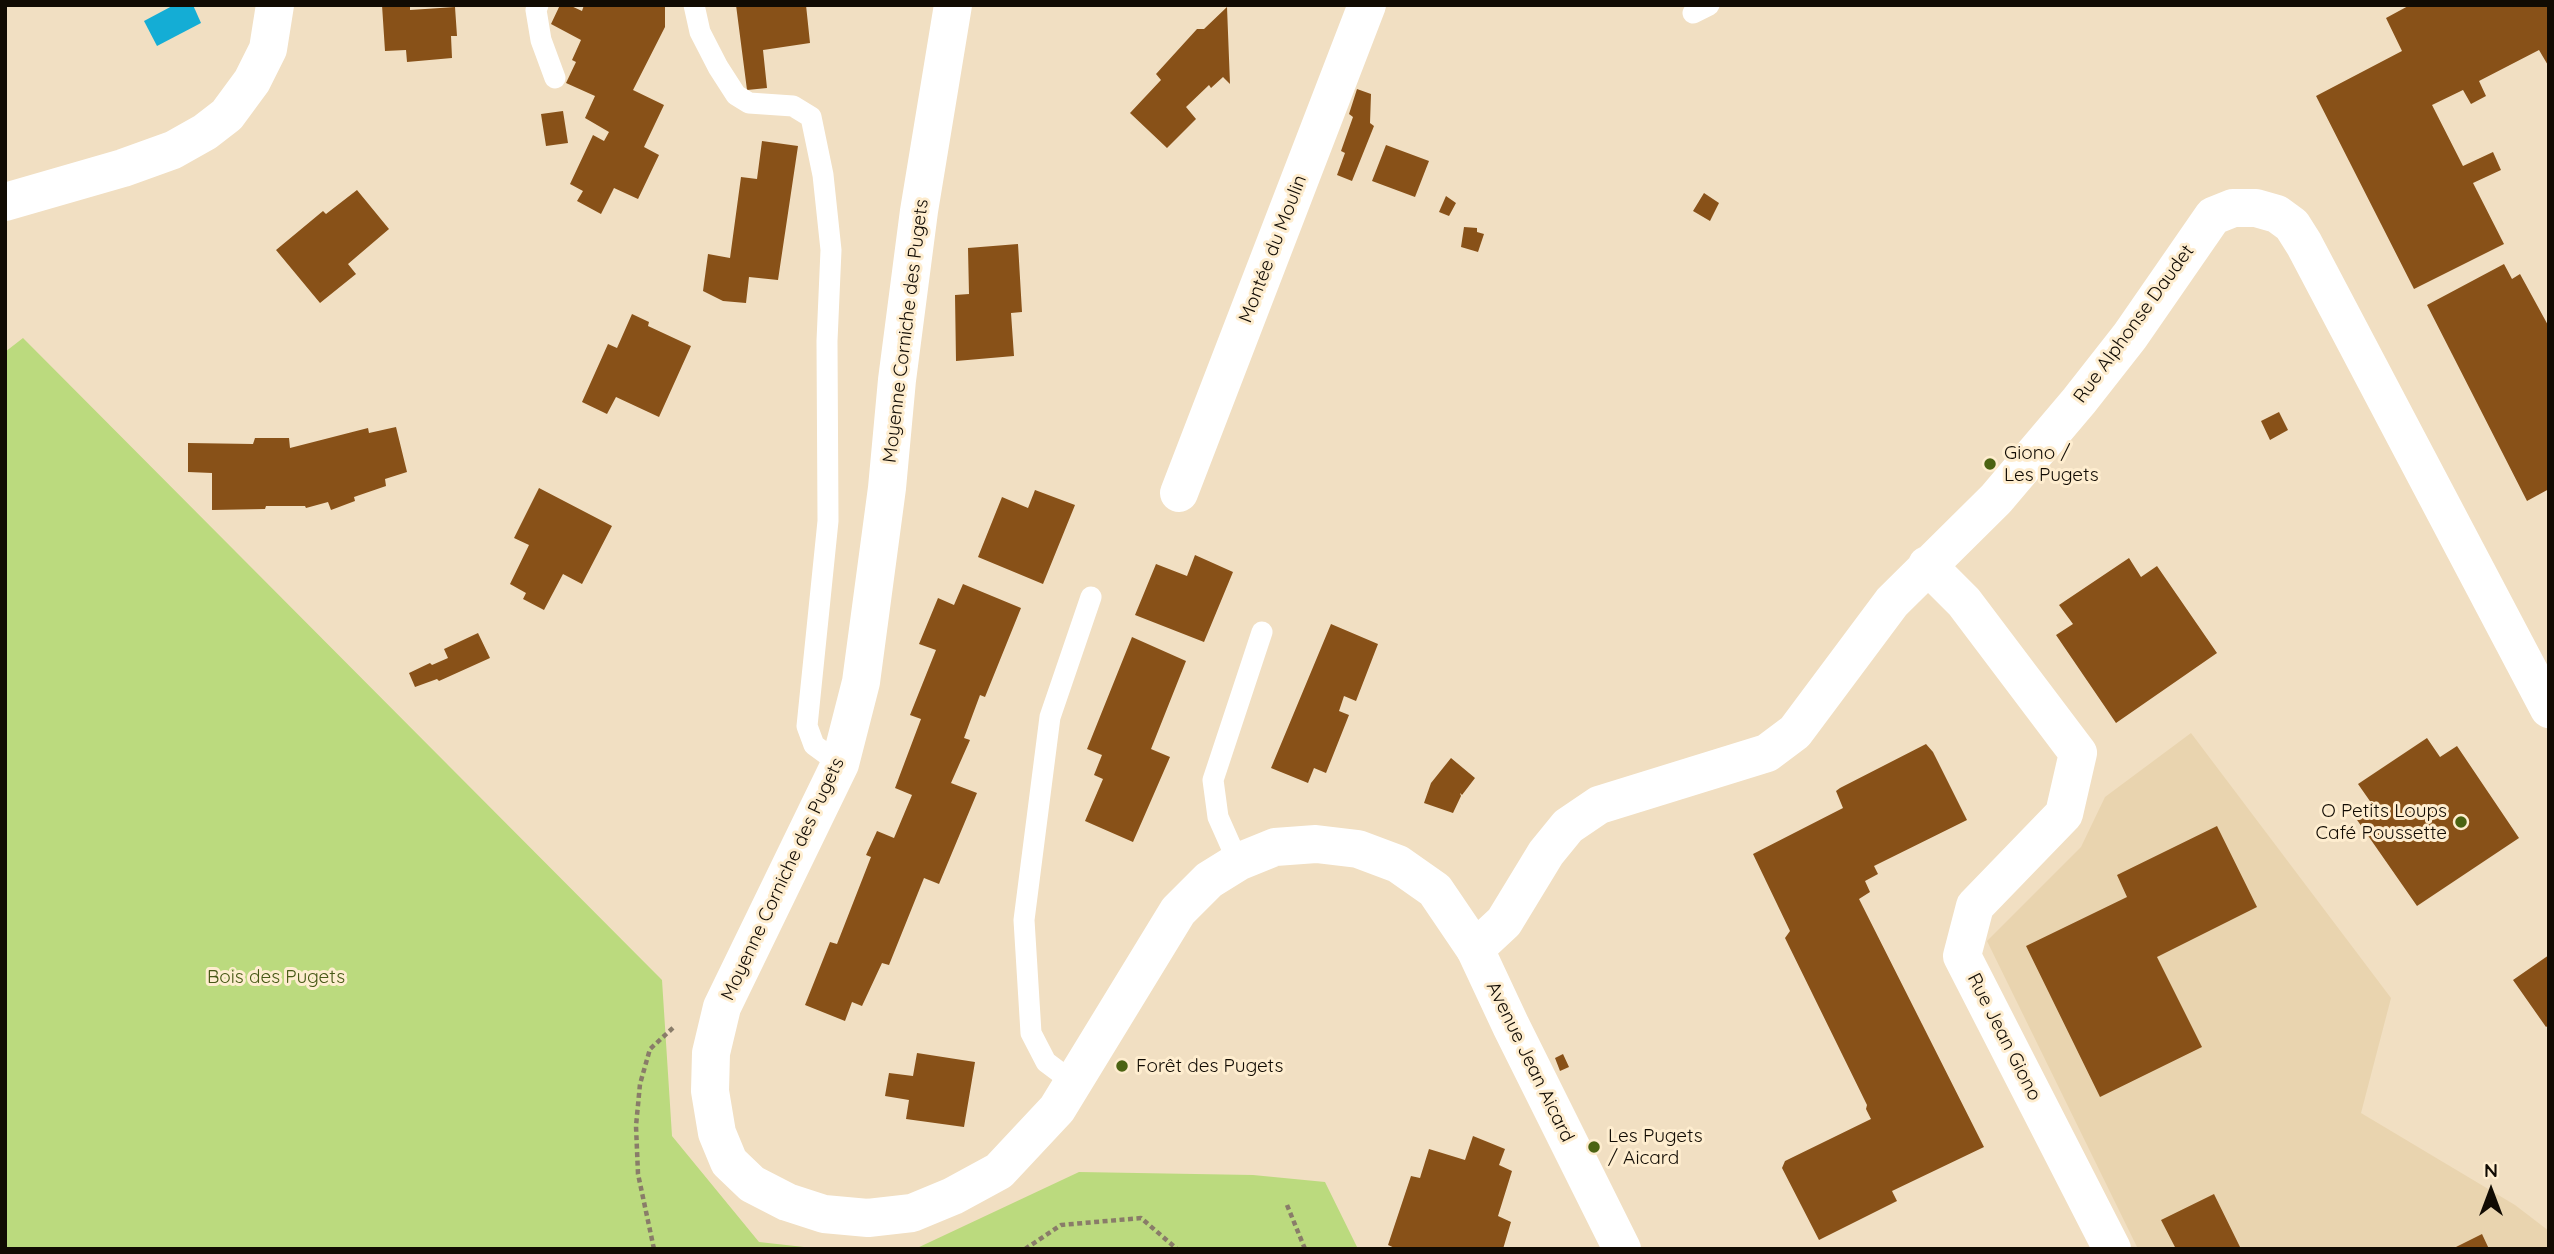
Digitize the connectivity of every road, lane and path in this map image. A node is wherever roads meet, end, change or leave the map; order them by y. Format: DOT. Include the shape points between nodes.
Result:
graph roads {
  1 [pos="275,5"];
  2 [pos="538,5"];
  3 [pos="694,5"];
  4 [pos="953,5"];
  5 [pos="1367,5"];
  6 [pos="555,78"];
  7 [pos="5,202"];
  8 [pos="1179,493"];
  9 [pos="1927,565"];
  10 [pos="1091,597"];
  11 [pos="1262,632"];
  12 [pos="2549,709"];
  13 [pos="840,764"];
  14 [pos="1238,862"];
  15 [pos="1475,949"];
  16 [pos="1074,1083"];
  17 [pos="639,1084"];
  18 [pos="1287,1205"];
  19 [pos="654,1249"];
  20 [pos="1025,1249"];
  21 [pos="1177,1249"];
  22 [pos="1305,1249"];
  23 [pos="1622,1249"];
  24 [pos="2112,1249"];
  1 -- 7 [label="street" via="268,49 253,81 227,115 205,132 135,164"];
  2 -- 6 [label="lane" via="541,40"];
  3 -- 13 [label="lane" via="700,32 736,95 749,103 793,106 811,117 823,175 831,250 828,522 807,726 814,745"];
  4 -- 13 [label="street, Moyenne Corniche des Pugets" via="916,237 869,636"];
  5 -- 8 [label="street, Montée du Moulin"];
  9 -- 12 [label="street, Rue Alphonse Daudet" via="1996,499 2078,401 2130,336 2213,216 2233,208 2256,208 2277,214 2292,225 2304,244"];
  9 -- 15 [label="street, Rue Alphonse Daudet" via="1892,601 1795,732 1767,753 1599,805 1568,827 1546,853 1504,922"];
  9 -- 24 [label="street, Rue Jean Giono" via="1964,601 2078,753 2064,814 1975,906 1962,956"];
  10 -- 16 [label="lane" via="1050,717 1024,920 1031,1033 1046,1062"];
  11 -- 14 [label="lane" via="1213,779 1218,817"];
  13 -- 16 [label="street, Moyenne Corniche des Pugets" via="722,1007 711,1054 710,1091 717,1133 729,1162 752,1184 787,1202 824,1213 868,1218 912,1213 999,1171 1057,1109"];
  14 -- 15 [label="street, Moyenne Corniche des Pugets" via="1275,847 1317,844 1368,852 1398,864 1435,890"];
  14 -- 16 [label="street, Moyenne Corniche des Pugets" via="1209,880 1178,911"];
  15 -- 23 [label="street, Avenue Jean Aicard"];
  17 -- 19 [label="path" via="638,1174"];
  18 -- 22 [label="path"];
  20 -- 21 [label="path" via="1061,1224 1141,1218"];
}
